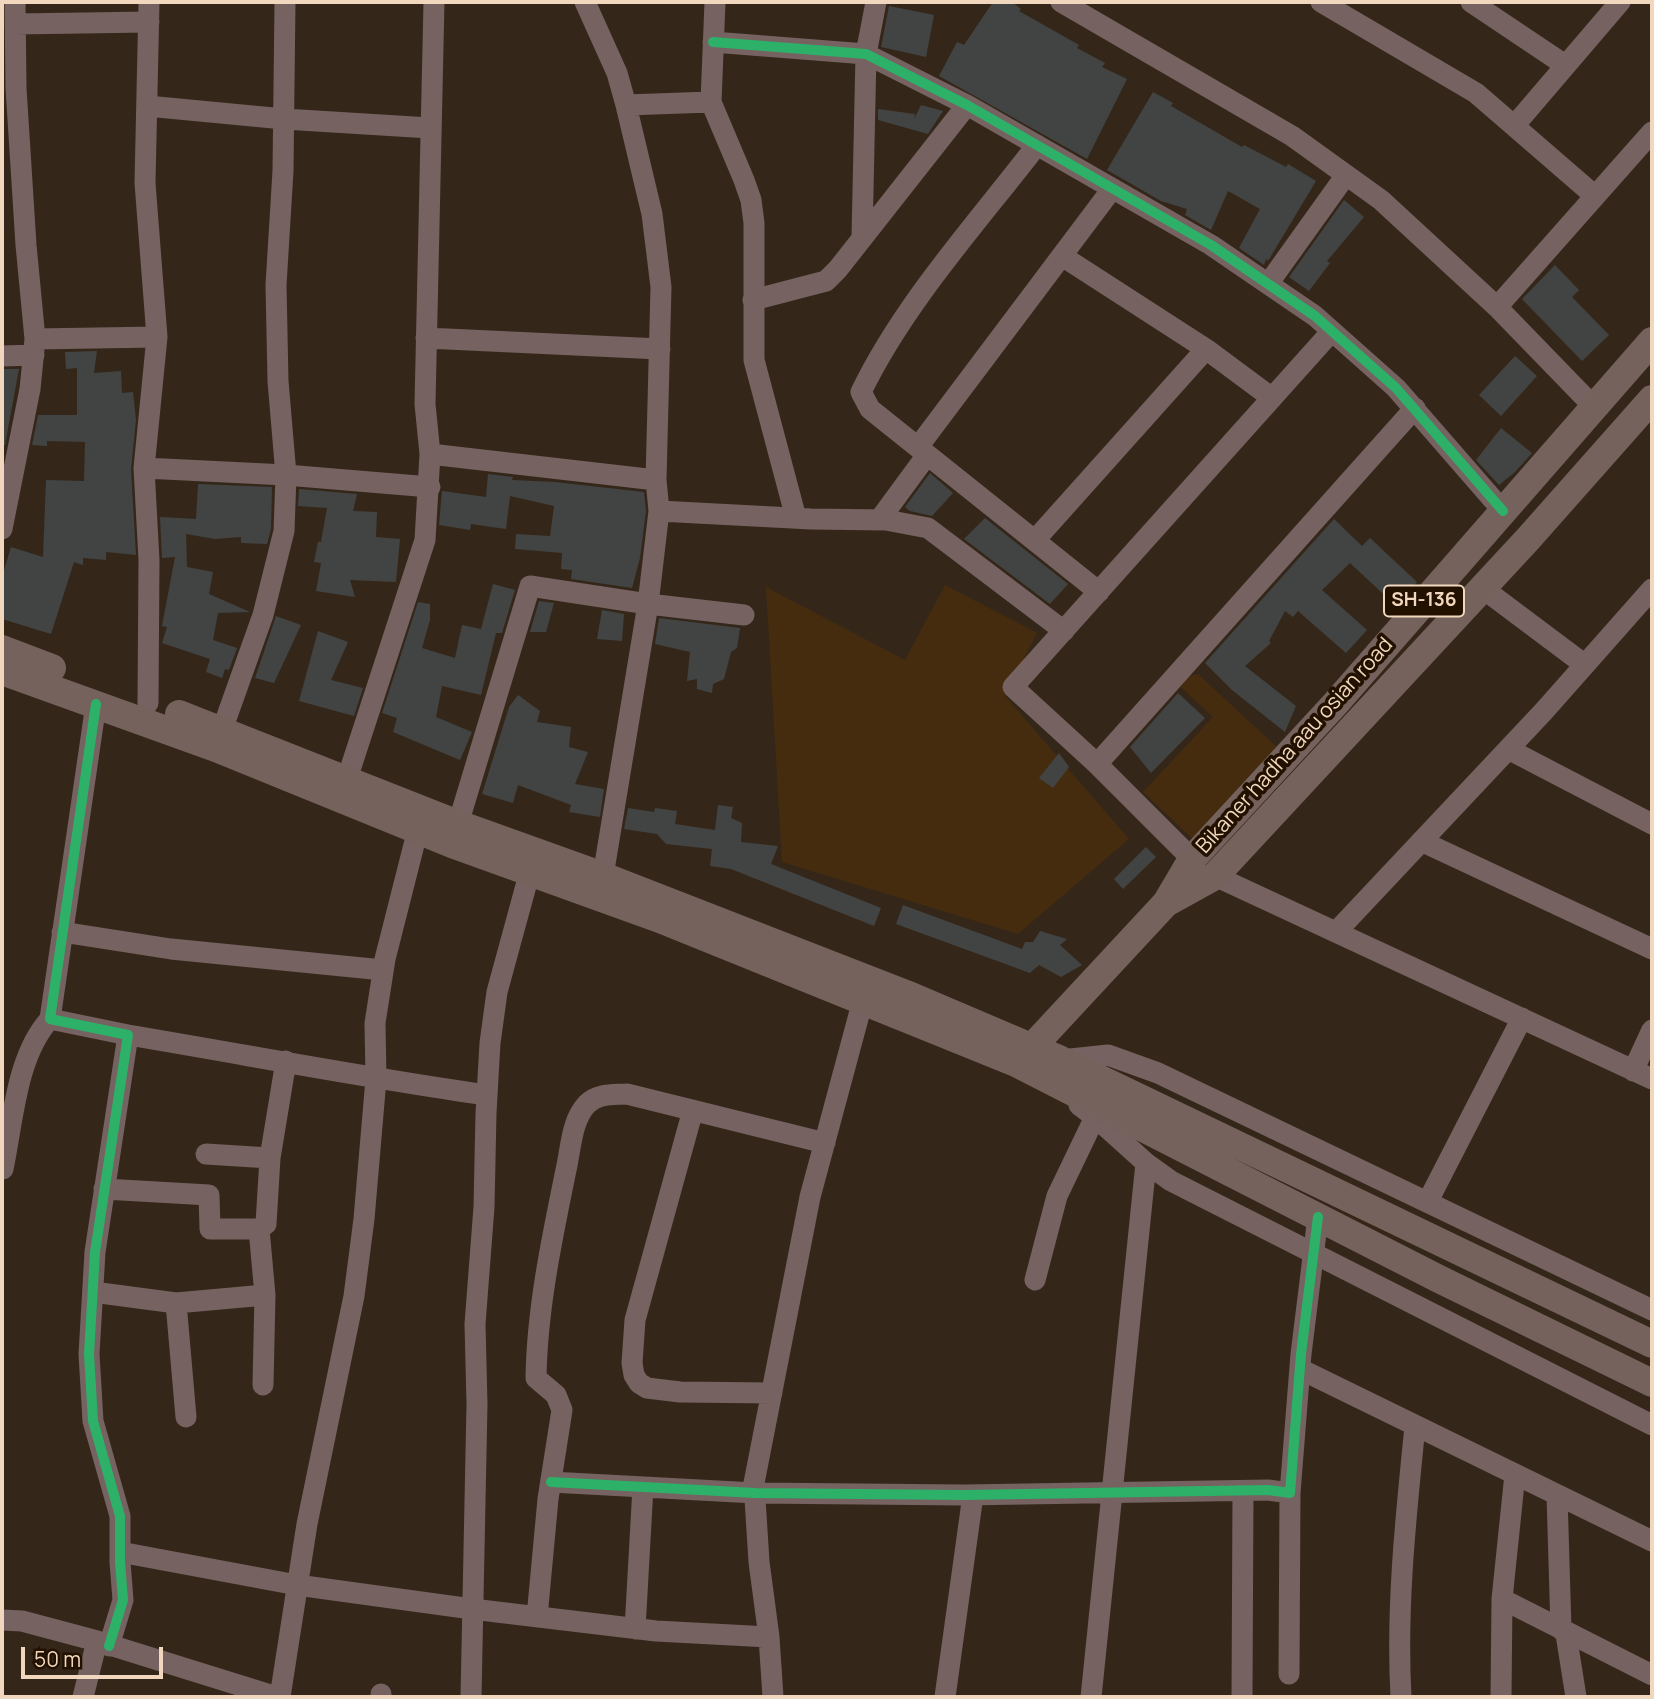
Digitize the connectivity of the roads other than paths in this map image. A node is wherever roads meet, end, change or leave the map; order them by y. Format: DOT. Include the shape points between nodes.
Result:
graph roads {
  1 [pos="15,2"];
  2 [pos="285,2"];
  3 [pos="434,2"];
  4 [pos="585,2"];
  5 [pos="715,2"];
  6 [pos="876,2"];
  7 [pos="1061,2"];
  8 [pos="1321,2"];
  9 [pos="1471,2"];
  10 [pos="1620,2"];
  11 [pos="149,12"];
  12 [pos="15,24"];
  13 [pos="713,42"];
  14 [pos="866,54"];
  15 [pos="1565,65"];
  16 [pos="711,102"];
  17 [pos="626,105"];
  18 [pos="967,105"];
  19 [pos="147,106"];
  20 [pos="284,119"];
  21 [pos="1514,126"];
  22 [pos="430,128"];
  23 [pos="1652,132"];
  24 [pos="1037,145"];
  25 [pos="1346,175"];
  26 [pos="1112,189"];
  27 [pos="1595,197"];
  28 [pos="862,237"];
  29 [pos="1062,256"];
  30 [pos="1268,284"];
  31 [pos="753,300"];
  32 [pos="1497,307"];
  33 [pos="1332,331"];
  34 [pos="157,337"];
  35 [pos="426,338"];
  36 [pos="1652,341"];
  37 [pos="35,347"];
  38 [pos="660,349"];
  39 [pos="1206,349"];
  40 [pos="2,356"];
  41 [pos="1272,398"];
  42 [pos="1652,400"];
  43 [pos="1594,407"];
  44 [pos="1415,408"];
  45 [pos="923,451"];
  46 [pos="430,454"];
  47 [pos="144,468"];
  48 [pos="286,475"];
  49 [pos="656,480"];
  50 [pos="430,487"];
  51 [pos="1503,510"];
  52 [pos="659,511"];
  53 [pos="796,518"];
  54 [pos="880,519"];
  55 [pos="2,529"];
  56 [pos="1034,540"];
  57 [pos="1481,587"];
  58 [pos="1652,589"];
  59 [pos="1099,592"];
  60 [pos="648,604"];
  61 [pos="744,615"];
  62 [pos="1064,631"];
  63 [pos="2,649"];
  64 [pos="1585,665"];
  65 [pos="2,671"];
  66 [pos="148,703"];
  67 [pos="96,704"];
  68 [pos="222,730"];
  69 [pos="1508,749"];
  70 [pos="1097,764"];
  71 [pos="347,779"];
  72 [pos="458,824"];
  73 [pos="1652,824"];
  74 [pos="418,829"];
  75 [pos="1421,841"];
  76 [pos="1192,859"];
  77 [pos="530,872"];
  78 [pos="603,876"];
  79 [pos="1215,876"];
  80 [pos="1166,903"];
  81 [pos="1337,931"];
  82 [pos="62,932"];
  83 [pos="1652,949"];
  84 [pos="383,970"];
  85 [pos="863,1000"];
  86 [pos="1521,1018"];
  87 [pos="50,1019"];
  88 [pos="1652,1030"];
  89 [pos="128,1035"];
  90 [pos="1024,1055"];
  91 [pos="1061,1060"];
  92 [pos="286,1061"];
  93 [pos="1643,1075"];
  94 [pos="376,1079"];
  95 [pos="487,1095"];
  96 [pos="692,1110"];
  97 [pos="1095,1117"];
  98 [pos="825,1143"];
  99 [pos="206,1154"];
  100 [pos="270,1158"];
  101 [pos="1146,1163"];
  102 [pos="3,1169"];
  103 [pos="104,1189"];
  104 [pos="1428,1201"];
  105 [pos="1318,1216"];
  106 [pos="259,1228"];
  107 [pos="1313,1253"];
  108 [pos="1035,1280"];
  109 [pos="93,1292"];
  110 [pos="265,1295"];
  111 [pos="176,1303"];
  112 [pos="1652,1310"];
  113 [pos="1652,1344"];
  114 [pos="1300,1369"];
  115 [pos="1652,1383"];
  116 [pos="263,1385"];
  117 [pos="772,1393"];
  118 [pos="186,1417"];
  119 [pos="1652,1425"];
  120 [pos="1415,1426"];
  121 [pos="1515,1474"];
  122 [pos="551,1482"];
  123 [pos="643,1487"];
  124 [pos="1243,1491"];
  125 [pos="755,1493"];
  126 [pos="1112,1493"];
  127 [pos="1290,1493"];
  128 [pos="973,1495"];
  129 [pos="1557,1495"];
  130 [pos="1652,1541"];
  131 [pos="120,1552"];
  132 [pos="297,1585"];
  133 [pos="1502,1599"];
  134 [pos="472,1609"];
  135 [pos="537,1617"];
  136 [pos="2,1620"];
  137 [pos="635,1629"];
  138 [pos="1562,1629"];
  139 [pos="769,1637"];
  140 [pos="103,1644"];
  141 [pos="1289,1674"];
  142 [pos="1652,1675"];
  143 [pos="83,1697"];
  144 [pos="278,1697"];
  145 [pos="471,1697"];
  146 [pos="773,1697"];
  147 [pos="945,1697"];
  148 [pos="1091,1697"];
  149 [pos="1242,1697"];
  150 [pos="1401,1697"];
  151 [pos="1501,1697"];
  152 [pos="1576,1697"];
  1 -- 12 [label="street"];
  2 -- 20 [label="street"];
  3 -- 22 [label="street"];
  4 -- 17 [label="street"];
  5 -- 13 [label="street"];
  6 -- 14 [label="street"];
  7 -- 25 [label="street" via="1292,136"];
  8 -- 21 [label="street" via="1476,93"];
  9 -- 15 [label="street"];
  10 -- 15 [label="street"];
  11 -- 12 [label="street"];
  11 -- 19 [label="street"];
  12 -- 37 [label="street"];
  13 -- 14 [label="street"];
  13 -- 16 [label="street"];
  14 -- 18 [label="street"];
  14 -- 28 [label="street"];
  15 -- 21 [label="street"];
  16 -- 17 [label="street"];
  16 -- 31 [label="street" via="751,200"];
  17 -- 38 [label="street" via="652,214 661,288"];
  18 -- 24 [label="street"];
  18 -- 28 [label="street"];
  19 -- 20 [label="street"];
  19 -- 34 [label="street" via="145,183"];
  20 -- 22 [label="street"];
  20 -- 48 [label="street" via="276,285"];
  21 -- 27 [label="street"];
  22 -- 35 [label="street"];
  23 -- 27 [label="street"];
  24 -- 26 [label="street"];
  24 -- 45 [label="street" via="906,315 861,392 870,409"];
  25 -- 30 [label="street"];
  25 -- 32 [label="street" via="1381,200"];
  26 -- 29 [label="street"];
  26 -- 30 [label="street" via="1211,245"];
  27 -- 32 [label="street"];
  28 -- 31 [label="street" via="826,281"];
  29 -- 39 [label="street"];
  29 -- 45 [label="street"];
  30 -- 33 [label="street"];
  31 -- 53 [label="street" via="754,360"];
  32 -- 43 [label="street"];
  33 -- 41 [label="street"];
  33 -- 44 [label="street"];
  34 -- 37 [label="street"];
  34 -- 47 [label="street"];
  35 -- 38 [label="street"];
  35 -- 46 [label="street"];
  36 -- 43 [label="main road, Bikaner hadha aau osian road / SH-136"];
  37 -- 40 [label="street"];
  37 -- 55 [label="street"];
  38 -- 49 [label="street"];
  39 -- 41 [label="street"];
  39 -- 56 [label="street"];
  41 -- 59 [label="street"];
  42 -- 57 [label="main road, Bikaner hadha aau osian road / SH-136"];
  43 -- 51 [label="main road, Bikaner hadha aau osian road / SH-136"];
  44 -- 51 [label="street"];
  44 -- 70 [label="street"];
  45 -- 54 [label="street"];
  45 -- 56 [label="street"];
  46 -- 49 [label="street"];
  46 -- 50 [label="street"];
  47 -- 48 [label="street"];
  47 -- 66 [label="street"];
  48 -- 50 [label="street"];
  48 -- 68 [label="street" via="284,531 263,615"];
  49 -- 52 [label="street"];
  50 -- 71 [label="street" via="425,540"];
  51 -- 76 [label="main road, Bikaner hadha aau osian road / SH-136" via="1335,704"];
  52 -- 53 [label="street"];
  52 -- 60 [label="street"];
  53 -- 54 [label="street"];
  54 -- 62 [label="street" via="928,528"];
  56 -- 59 [label="street"];
  57 -- 64 [label="street"];
  57 -- 79 [label="main road, Bikaner hadha aau osian road / SH-136"];
  58 -- 64 [label="street"];
  59 -- 62 [label="street"];
  60 -- 61 [label="street"];
  60 -- 72 [label="street" via="530,586"];
  60 -- 78 [label="street"];
  62 -- 70 [label="street" via="1013,687"];
  63 -- 66 [label="main road"];
  64 -- 69 [label="street"];
  65 -- 67 [label="main road"];
  66 -- 68 [label="main road"];
  67 -- 74 [label="main road"];
  67 -- 82 [label="street"];
  68 -- 71 [label="main road"];
  69 -- 73 [label="street"];
  69 -- 75 [label="street"];
  70 -- 76 [label="street"];
  71 -- 72 [label="main road"];
  72 -- 78 [label="main road"];
  74 -- 77 [label="main road"];
  74 -- 84 [label="street"];
  75 -- 81 [label="street"];
  75 -- 83 [label="street"];
  76 -- 80 [label="main road, Bikaner hadha aau osian road / SH-136"];
  77 -- 85 [label="main road"];
  77 -- 95 [label="street" via="497,992"];
  78 -- 90 [label="main road" via="906,994"];
  79 -- 80 [label="main road, Bikaner hadha aau osian road / SH-136"];
  79 -- 81 [label="street"];
  80 -- 90 [label="main road, Bikaner hadha aau osian road"];
  81 -- 86 [label="street"];
  82 -- 84 [label="street" via="171,949"];
  82 -- 87 [label="street"];
  84 -- 94 [label="street" via="375,1023"];
  85 -- 90 [label="main road"];
  85 -- 98 [label="street"];
  86 -- 93 [label="street"];
  86 -- 104 [label="street"];
  87 -- 89 [label="street"];
  87 -- 102 [label="street" via="40,1030 22,1073"];
  88 -- 93 [label="street"];
  89 -- 92 [label="street"];
  89 -- 103 [label="street"];
  90 -- 91 [label="main road"];
  90 -- 97 [label="street"];
  90 -- 105 [label="main road"];
  91 -- 104 [label="street" via="1108,1055 1158,1073"];
  91 -- 113 [label="main road"];
  92 -- 94 [label="street"];
  92 -- 100 [label="street"];
  94 -- 95 [label="street"];
  94 -- 132 [label="street" via="354,1296"];
  95 -- 134 [label="street" via="475,1324"];
  96 -- 98 [label="street"];
  96 -- 117 [label="street" via="635,1320 634,1375 648,1388"];
  96 -- 122 [label="street" via="627,1094 599,1096 586,1105 575,1126 555,1220 537,1349 536,1378 556,1395 562,1410"];
  97 -- 101 [label="street"];
  97 -- 108 [label="street" via="1057,1196"];
  98 -- 117 [label="street"];
  99 -- 100 [label="street"];
  100 -- 106 [label="street" via="267,1224"];
  101 -- 107 [label="street" via="1171,1181"];
  101 -- 126 [label="street"];
  103 -- 106 [label="street" via="209,1195 210,1229"];
  103 -- 109 [label="street"];
  104 -- 112 [label="street"];
  105 -- 107 [label="street"];
  105 -- 115 [label="main road"];
  106 -- 110 [label="street"];
  107 -- 114 [label="street"];
  107 -- 119 [label="street"];
  109 -- 111 [label="street"];
  109 -- 131 [label="street" via="89,1354 93,1421 120,1517"];
  110 -- 111 [label="street"];
  110 -- 116 [label="street"];
  111 -- 118 [label="street"];
  114 -- 120 [label="street"];
  114 -- 127 [label="street"];
  117 -- 125 [label="street"];
  120 -- 121 [label="street"];
  120 -- 150 [label="street" via="1402,1553"];
  121 -- 129 [label="street"];
  121 -- 133 [label="street"];
  122 -- 123 [label="street"];
  122 -- 135 [label="street"];
  123 -- 125 [label="street"];
  123 -- 137 [label="street"];
  124 -- 126 [label="street"];
  124 -- 127 [label="street"];
  124 -- 149 [label="street"];
  125 -- 128 [label="street"];
  125 -- 139 [label="street"];
  126 -- 128 [label="street"];
  126 -- 148 [label="street"];
  127 -- 141 [label="street"];
  128 -- 147 [label="street"];
  129 -- 130 [label="street"];
  129 -- 138 [label="street"];
  131 -- 132 [label="street"];
  131 -- 140 [label="street" via="124,1600"];
  132 -- 134 [label="street"];
  132 -- 144 [label="street"];
  133 -- 138 [label="street"];
  133 -- 151 [label="street"];
  134 -- 135 [label="street"];
  134 -- 145 [label="street"];
  135 -- 137 [label="street"];
  136 -- 140 [label="street" via="22,1621"];
  137 -- 139 [label="street"];
  138 -- 142 [label="street"];
  138 -- 152 [label="street"];
  139 -- 146 [label="street"];
  140 -- 143 [label="street"];
  140 -- 144 [label="street"];
}
